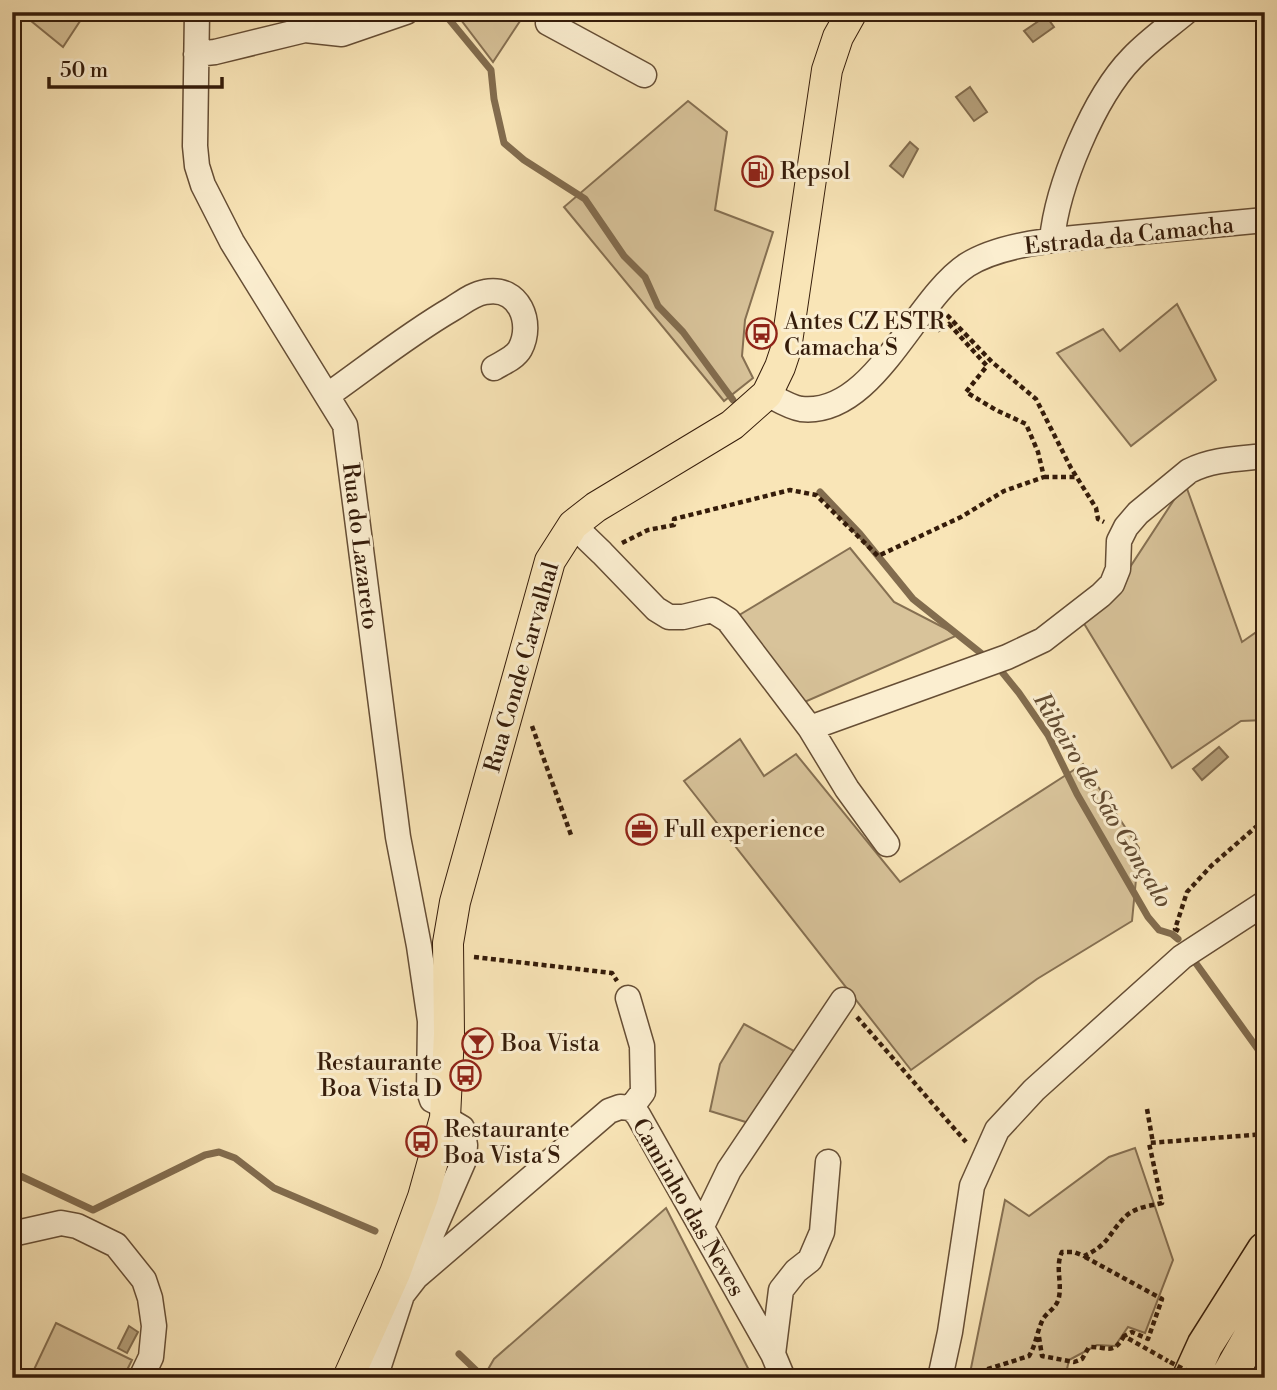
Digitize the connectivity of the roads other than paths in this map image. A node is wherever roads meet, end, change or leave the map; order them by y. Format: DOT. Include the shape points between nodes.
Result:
graph roads {
  1 [pos="197,12"];
  2 [pos="406,12"];
  3 [pos="553,12"];
  4 [pos="852,12"];
  5 [pos="1186,12"];
  6 [pos="196,54"];
  7 [pos="644,75"];
  8 [pos="1265,220"];
  9 [pos="1052,240"];
  10 [pos="494,368"];
  11 [pos="767,394"];
  12 [pos="328,395"];
  13 [pos="1265,456"];
  14 [pos="573,525"];
  15 [pos="810,728"];
  16 [pos="887,844"];
  17 [pos="1265,903"];
  18 [pos="628,998"];
  19 [pos="843,1000"];
  20 [pos="631,1108"];
  21 [pos="445,1112"];
  22 [pos="828,1162"];
  23 [pos="702,1226"];
  24 [pos="12,1234"];
  25 [pos="1265,1250"];
  26 [pos="415,1277"];
  27 [pos="1265,1313"];
  28 [pos="773,1354"];
  29 [pos="1180,1370"];
  30 [pos="141,1378"];
  31 [pos="348,1378"];
  32 [pos="375,1378"];
  33 [pos="783,1378"];
  34 [pos="940,1378"];
  35 [pos="1228,1378"];
  1 -- 6 [label="street, Rua do Lazareto"];
  2 -- 6 [label="street" via="342,34 305,30"];
  3 -- 7 [label="street" via="548,23"];
  4 -- 11 [label="main road, Rua Conde Carvalhal" via="827,70 788,336"];
  5 -- 9 [label="street" via="1132,58 1108,90 1082,135 1053,223"];
  6 -- 12 [label="street, Rua do Lazareto" via="195,146 204,185 232,242"];
  8 -- 9 [label="street, Estrada da Camacha"];
  9 -- 11 [label="street, Estrada da Camacha" via="997,252 967,265 933,299 865,384 845,398 822,408 799,409"];
  10 -- 12 [label="street" via="519,352 526,324 513,296 495,291 475,295 424,325"];
  11 -- 14 [label="main road, Rua Conde Carvalhal" via="732,425"];
  12 -- 21 [label="street, Rua do Lazareto" via="345,425 398,837 430,1021 429,1091"];
  13 -- 15 [label="street" via="1216,461 1189,471 1138,513 1119,541 1118,569 1112,584 1043,640"];
  14 -- 15 [label="street" via="669,617 712,610 728,620"];
  14 -- 21 [label="main road, Rua Conde Carvalhal" via="550,561 455,902 448,954"];
  15 -- 16 [label="street"];
  17 -- 34 [label="street" via="1182,957 1034,1090 997,1130 972,1186"];
  18 -- 20 [label="street" via="642,1046 643,1092"];
  19 -- 23 [label="street" via="729,1170"];
  20 -- 23 [label="street, Caminho das Neves"];
  20 -- 26 [label="street, Caminho das Neves" via="609,1111"];
  21 -- 26 [label="street" via="462,1128 464,1160"];
  21 -- 31 [label="main road, Rua Conde Carvalhal" via="424,1197"];
  22 -- 28 [label="street" via="822,1232 810,1259 780,1290"];
  23 -- 28 [label="street, Caminho das Neves"];
  24 -- 30 [label="street" via="61,1223 117,1245 144,1280 150,1298 154,1326 151,1357"];
  25 -- 29 [label="highway" via="1205,1345"];
  26 -- 32 [label="street" via="402,1295"];
  27 -- 35 [label="highway"];
  28 -- 33 [label="street, Caminho das Neves"];
}
